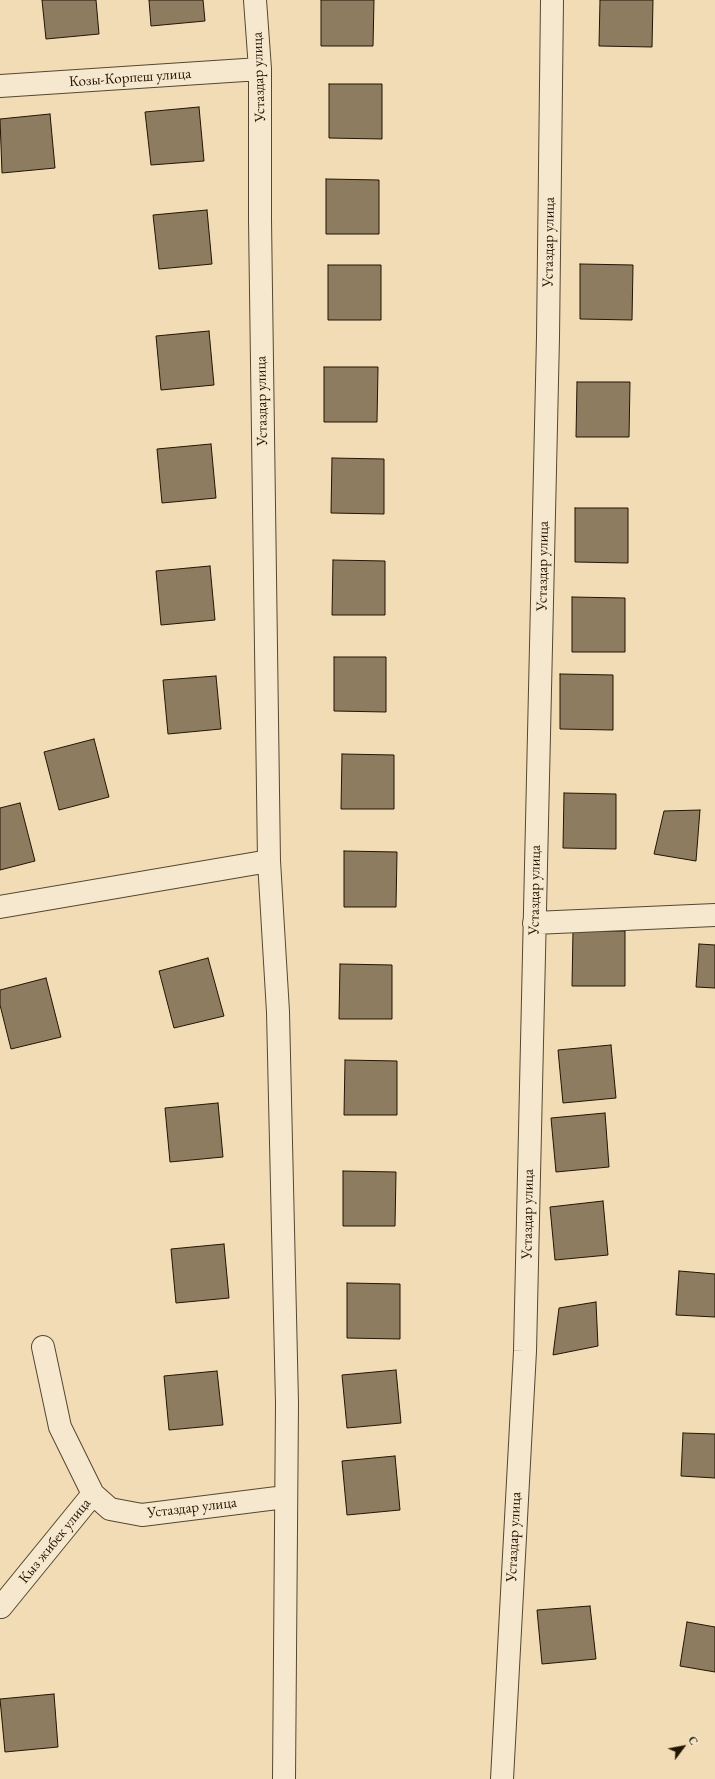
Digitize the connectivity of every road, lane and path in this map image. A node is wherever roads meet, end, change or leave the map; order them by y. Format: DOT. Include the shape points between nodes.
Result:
graph roads {
  1 [pos="255,0"];
  2 [pos="552,0"];
  3 [pos="260,69"];
  4 [pos="0,86"];
  5 [pos="269,861"];
  6 [pos="0,907"];
  7 [pos="715,915"];
  8 [pos="534,923"];
  9 [pos="43,1348"];
  10 [pos="93,1494"];
  11 [pos="285,1497"];
  12 [pos="1,1607"];
  13 [pos="284,1779"];
  14 [pos="502,1779"];
  1 -- 3 [label="street, Устаздар улица"];
  2 -- 8 [label="street, Устаздар улица" via="548,345"];
  3 -- 4 [label="street, Козы-Корпеш улица"];
  3 -- 5 [label="street, Устаздар улица"];
  5 -- 6 [label="street"];
  5 -- 11 [label="street, Устаздар улица" via="278,1012 287,1403"];
  7 -- 8 [label="street"];
  8 -- 14 [label="street, Устаздар улица" via="525,1351"];
  9 -- 10 [label="street, Устаздар улица" via="60,1427"];
  10 -- 11 [label="street, Устаздар улица" via="110,1509 142,1515"];
  10 -- 12 [label="street, Кыз жибек улица"];
  11 -- 13 [label="street, Устаздар улица"];
}
